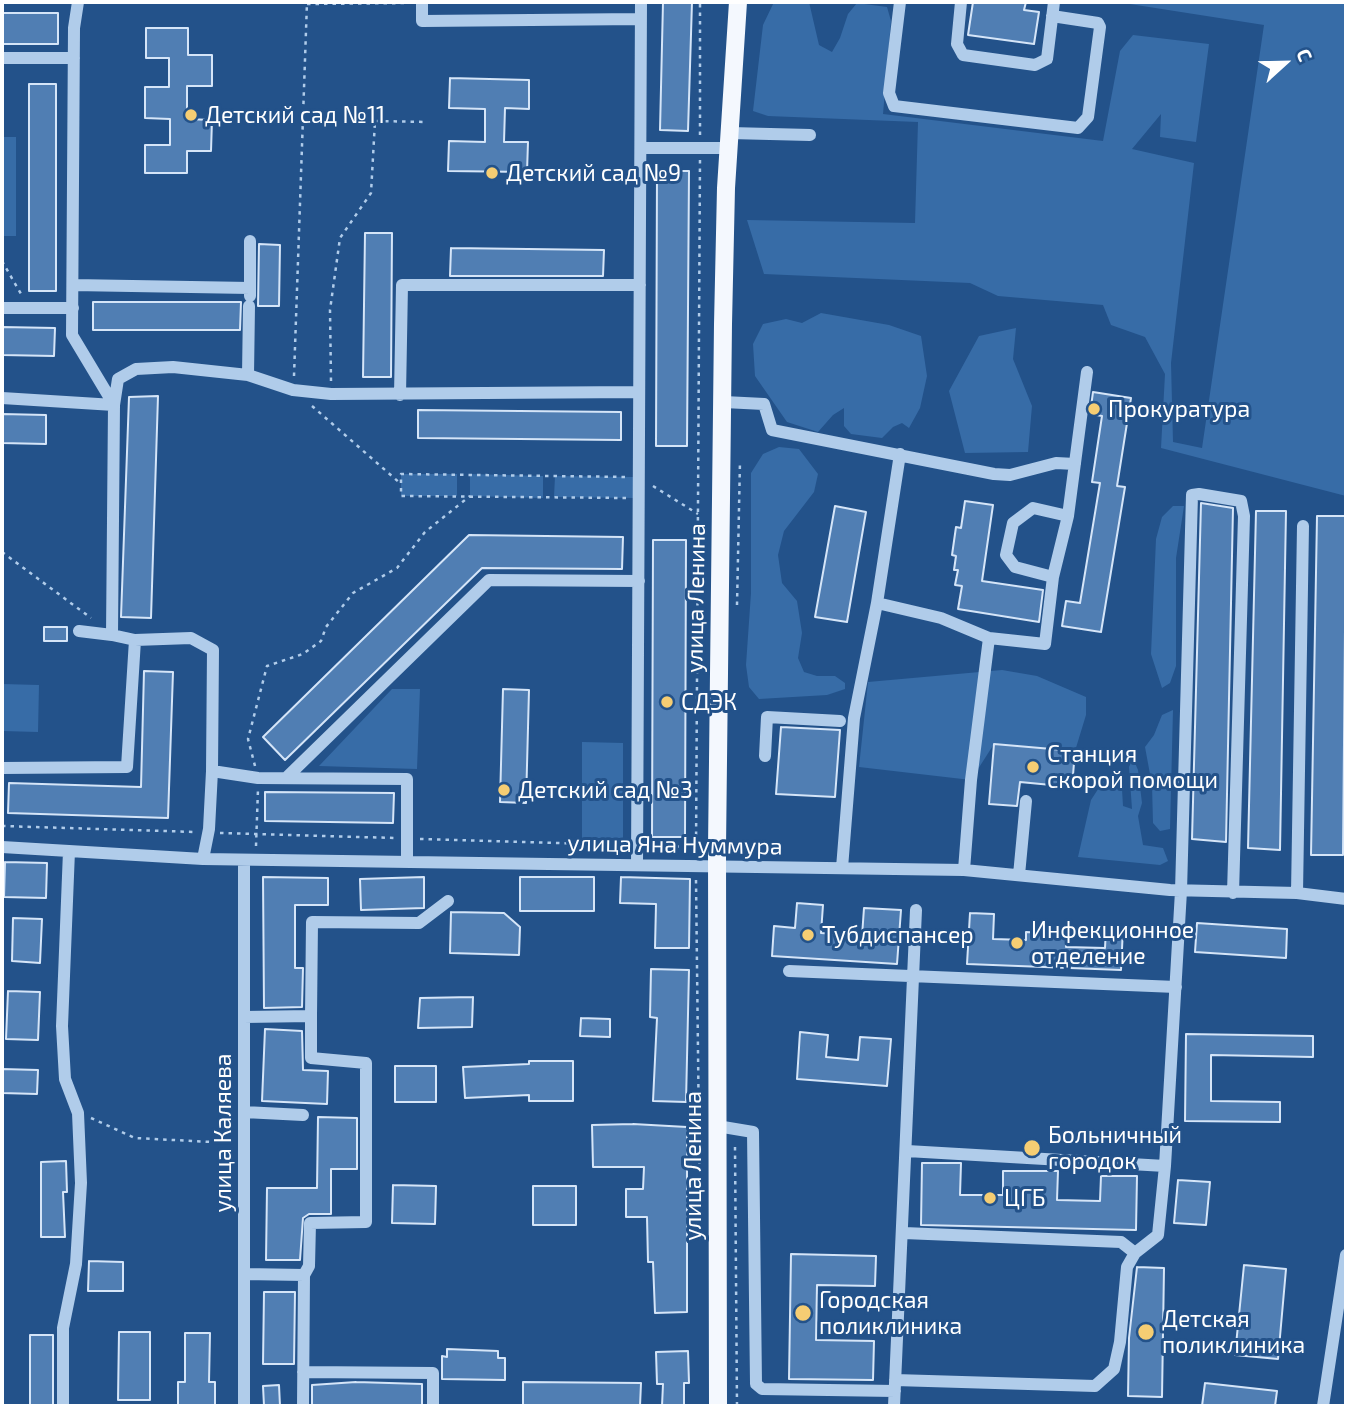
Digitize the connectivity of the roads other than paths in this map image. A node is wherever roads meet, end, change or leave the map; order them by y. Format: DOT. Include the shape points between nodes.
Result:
graph roads {
  1 [pos="78,2"];
  2 [pos="422,2"];
  3 [pos="640,2"];
  4 [pos="738,2"];
  5 [pos="900,2"];
  6 [pos="961,2"];
  7 [pos="1054,2"];
  8 [pos="1052,16"];
  9 [pos="640,19"];
  10 [pos="2,58"];
  11 [pos="74,58"];
  12 [pos="810,135"];
  13 [pos="729,140"];
  14 [pos="641,148"];
  15 [pos="250,241"];
  16 [pos="73,285"];
  17 [pos="640,285"];
  18 [pos="250,288"];
  19 [pos="2,308"];
  20 [pos="73,308"];
  21 [pos="1087,372"];
  22 [pos="248,374"];
  23 [pos="639,392"];
  24 [pos="400,395"];
  25 [pos="2,398"];
  26 [pos="723,402"];
  27 [pos="114,405"];
  28 [pos="900,454"];
  29 [pos="1075,464"];
  30 [pos="1068,516"];
  31 [pos="1303,526"];
  32 [pos="1053,577"];
  33 [pos="639,581"];
  34 [pos="877,603"];
  35 [pos="79,631"];
  36 [pos="108,635"];
  37 [pos="989,638"];
  38 [pos="135,640"];
  39 [pos="841,721"];
  40 [pos="765,756"];
  41 [pos="2,768"];
  42 [pos="212,771"];
  43 [pos="286,778"];
  44 [pos="1026,801"];
  45 [pos="2,847"];
  46 [pos="69,851"];
  47 [pos="717,857"];
  48 [pos="203,859"];
  49 [pos="250,860"];
  50 [pos="407,862"];
  51 [pos="637,865"];
  52 [pos="842,868"];
  53 [pos="964,870"];
  54 [pos="1019,875"];
  55 [pos="1181,891"];
  56 [pos="1233,893"];
  57 [pos="1297,893"];
  58 [pos="1346,899"];
  59 [pos="448,901"];
  60 [pos="916,909"];
  61 [pos="789,971"];
  62 [pos="914,974"];
  63 [pos="1176,987"];
  64 [pos="311,1016"];
  65 [pos="244,1017"];
  66 [pos="244,1112"];
  67 [pos="303,1115"];
  68 [pos="726,1127"];
  69 [pos="907,1151"];
  70 [pos="1165,1166"];
  71 [pos="904,1233"];
  72 [pos="1135,1253"];
  73 [pos="1346,1255"];
  74 [pos="244,1274"];
  75 [pos="304,1275"];
  76 [pos="303,1372"];
  77 [pos="895,1386"];
  78 [pos="63,1406"];
  79 [pos="244,1406"];
  80 [pos="303,1406"];
  81 [pos="433,1406"];
  82 [pos="718,1406"];
  83 [pos="894,1406"];
  84 [pos="1323,1406"];
  1 -- 11 [label="street"];
  2 -- 9 [label="street" via="422,21"];
  3 -- 9 [label="street"];
  4 -- 13 [label="main road, улица Ленина"];
  5 -- 8 [label="street" via="890,93 894,106 1078,128 1088,117 1100,27"];
  6 -- 8 [label="street" via="957,44 963,55 1042,64"];
  7 -- 8 [label="street"];
  9 -- 14 [label="street"];
  10 -- 11 [label="street"];
  11 -- 16 [label="street"];
  12 -- 13 [label="street"];
  13 -- 14 [label="street" via="700,148"];
  13 -- 26 [label="main road, улица Ленина"];
  14 -- 17 [label="street"];
  15 -- 18 [label="street"];
  16 -- 18 [label="street"];
  16 -- 20 [label="street"];
  17 -- 23 [label="street"];
  17 -- 24 [label="street" via="402,285"];
  18 -- 22 [label="street"];
  19 -- 20 [label="street"];
  20 -- 27 [label="street" via="72,335"];
  21 -- 29 [label="street"];
  22 -- 24 [label="street" via="293,390"];
  22 -- 27 [label="street" via="173,367 136,369 118,379"];
  23 -- 24 [label="street"];
  23 -- 33 [label="street"];
  25 -- 27 [label="street"];
  26 -- 28 [label="street" via="764,404 772,430"];
  26 -- 47 [label="main road, улица Ленина"];
  27 -- 36 [label="street"];
  28 -- 29 [label="street" via="1010,475 1056,463"];
  28 -- 34 [label="street"];
  29 -- 30 [label="street"];
  30 -- 32 [label="street"];
  30 -- 32 [label="street" via="1033,508 1013,523 1006,555 1015,567"];
  31 -- 57 [label="street"];
  32 -- 37 [label="street" via="1045,644"];
  33 -- 43 [label="street" via="489,580"];
  33 -- 51 [label="street"];
  34 -- 37 [label="street" via="941,618"];
  34 -- 52 [label="street" via="854,718"];
  35 -- 36 [label="street"];
  36 -- 38 [label="street"];
  37 -- 53 [label="street"];
  38 -- 41 [label="street" via="127,767"];
  38 -- 42 [label="street" via="191,638 213,650"];
  39 -- 40 [label="street" via="767,717"];
  42 -- 43 [label="street"];
  42 -- 48 [label="street"];
  43 -- 50 [label="street" via="407,779"];
  44 -- 54 [label="street"];
  45 -- 46 [label="street, улица Яна Нуммура"];
  46 -- 48 [label="street, улица Яна Нуммура"];
  46 -- 78 [label="street" via="62,1026 65,1079 78,1113 81,1183 76,1264 63,1328"];
  47 -- 51 [label="street, улица Яна Нуммура" via="696,865"];
  47 -- 52 [label="street, улица Яна Нуммура"];
  47 -- 68 [label="main road, улица Ленина"];
  48 -- 49 [label="street, улица Яна Нуммура"];
  49 -- 50 [label="street, улица Яна Нуммура"];
  49 -- 65 [label="street, улица Каляева"];
  50 -- 51 [label="street, улица Яна Нуммура"];
  52 -- 53 [label="street, улица Яна Нуммура"];
  53 -- 54 [label="street, улица Яна Нуммура"];
  54 -- 55 [label="street, улица Яна Нуммура"];
  55 -- 56 [label="street, улица Яна Нуммура"];
  55 -- 56 [label="street" via="1188,580 1192,495 1199,494 1241,501 1244,516"];
  55 -- 63 [label="street"];
  56 -- 57 [label="street, улица Яна Нуммура"];
  57 -- 58 [label="street, улица Яна Нуммура"];
  59 -- 64 [label="street" via="419,923 312,922"];
  60 -- 62 [label="street"];
  61 -- 62 [label="street"];
  62 -- 63 [label="street"];
  62 -- 69 [label="street"];
  63 -- 70 [label="street"];
  64 -- 65 [label="street"];
  64 -- 75 [label="street" via="311,1058 366,1063 366,1222 310,1223 309,1266"];
  65 -- 66 [label="street, улица Каляева"];
  66 -- 67 [label="street"];
  66 -- 74 [label="street, улица Каляева"];
  68 -- 77 [label="street" via="753,1132 756,1384 762,1389"];
  68 -- 82 [label="main road, улица Ленина"];
  69 -- 70 [label="street"];
  69 -- 71 [label="street"];
  70 -- 72 [label="street" via="1158,1235"];
  71 -- 72 [label="street" via="1121,1242"];
  71 -- 77 [label="street"];
  72 -- 77 [label="street" via="1127,1267 1121,1342 1114,1369 1096,1386"];
  73 -- 84 [label="street"];
  74 -- 75 [label="street"];
  74 -- 79 [label="street, улица Каляева"];
  75 -- 76 [label="street"];
  76 -- 80 [label="street"];
  76 -- 81 [label="street" via="433,1373"];
  77 -- 83 [label="street"];
}
